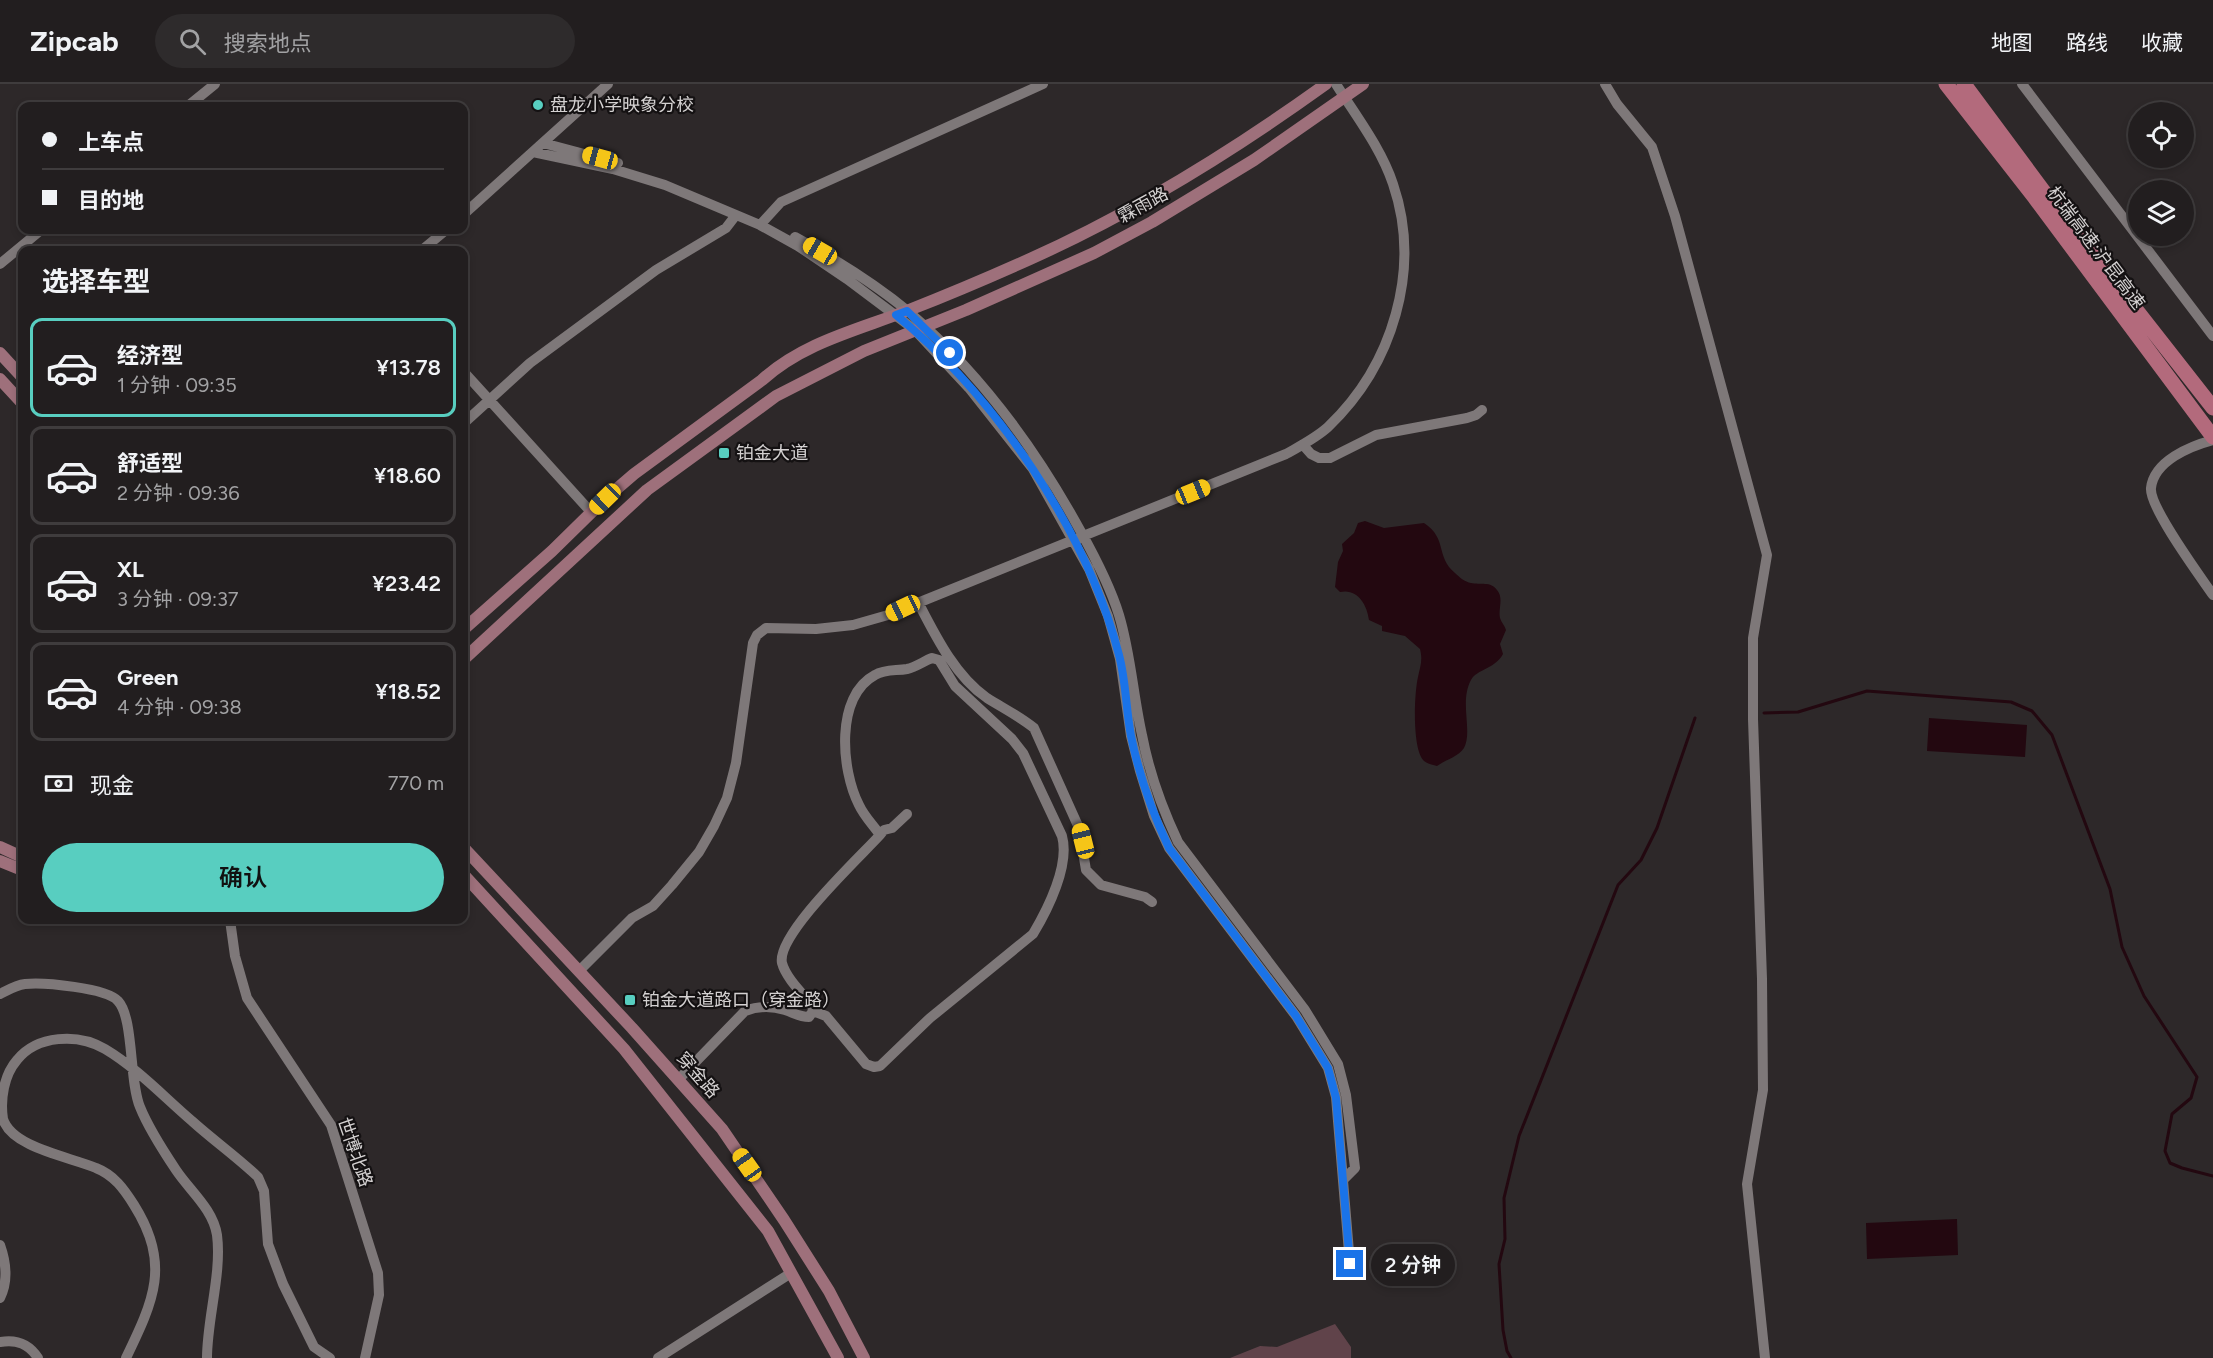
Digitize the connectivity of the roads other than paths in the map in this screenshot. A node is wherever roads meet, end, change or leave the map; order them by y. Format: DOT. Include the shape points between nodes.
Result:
graph roads {
  1 [pos="215,84"];
  2 [pos="608,84"];
  3 [pos="1043,84"];
  4 [pos="1326,84"];
  5 [pos="1336,84"];
  6 [pos="1362,84"];
  7 [pos="1605,84"];
  8 [pos="1946,84"];
  9 [pos="1964,84"];
  10 [pos="2022,84"];
  11 [pos="193,102"];
  12 [pos="543,143"];
  13 [pos="533,152"];
  14 [pos="468,210"];
  15 [pos="736,215"];
  16 [pos="762,223"];
  17 [pos="36,234"];
  18 [pos="441,234"];
  19 [pos="22,246"];
  20 [pos="427,246"];
  21 [pos="18,249"];
  22 [pos="0,264"];
  23 [pos="902,313"];
  24 [pos="920,328"];
  25 [pos="2213,336"];
  26 [pos="0,353"];
  27 [pos="18,373"];
  28 [pos="468,376"];
  29 [pos="0,379"];
  30 [pos="18,399"];
  31 [pos="490,399"];
  32 [pos="2213,408"];
  33 [pos="1482,410"];
  34 [pos="468,419"];
  35 [pos="2213,438"];
  36 [pos="1303,445"];
  37 [pos="591,512"];
  38 [pos="1078,538"];
  39 [pos="2213,595"];
  40 [pos="918,602"];
  41 [pos="468,625"];
  42 [pos="468,654"];
  43 [pos="907,814"];
  44 [pos="880,835"];
  45 [pos="0,848"];
  46 [pos="468,852"];
  47 [pos="18,855"];
  48 [pos="0,861"];
  49 [pos="18,868"];
  50 [pos="468,879"];
  51 [pos="1152,902"];
  52 [pos="231,924"];
  53 [pos="579,971"];
  54 [pos="0,994"];
  55 [pos="813,1011"];
  56 [pos="132,1068"];
  57 [pos="678,1080"];
  58 [pos="0,1245"];
  59 [pos="1350,1264"];
  60 [pos="792,1273"];
  61 [pos="0,1298"];
  62 [pos="0,1342"];
  63 [pos="38,1358"];
  64 [pos="126,1358"];
  65 [pos="207,1358"];
  66 [pos="330,1358"];
  67 [pos="365,1358"];
  68 [pos="658,1358"];
  69 [pos="838,1358"];
  70 [pos="864,1358"];
  71 [pos="1765,1358"];
  1 -- 11 [label="street"];
  2 -- 12 [label="street"];
  3 -- 16 [label="street" via="781,202"];
  4 -- 23 [label="main road, 霖雨路" via="1243,142 1085,234"];
  5 -- 36 [label="street" via="1383,160 1392,182 1400,208 1404,267 1395,320 1369,376 1327,428"];
  6 -- 24 [label="main road, 霖雨路" via="1254,160 1094,253"];
  7 -- 71 [label="street" via="1652,147 1659,166 1767,555 1753,638 1763,1090 1747,1184"];
  8 -- 35 [label="highway, 杭瑞高速;沪昆高速"];
  9 -- 32 [label="highway, 杭瑞高速;沪昆高速"];
  10 -- 25 [label="street"];
  12 -- 13 [label="street"];
  12 -- 16 [label="street" via="666,178"];
  13 -- 14 [label="street"];
  13 -- 15 [label="street" via="665,185"];
  15 -- 16 [label="street"];
  15 -- 31 [label="street" via="726,228 656,270 530,363"];
  16 -- 23 [label="street" via="853,271"];
  17 -- 19 [label="street"];
  18 -- 20 [label="street"];
  21 -- 22 [label="street"];
  23 -- 24 [label="street"];
  23 -- 37 [label="main road" via="822,342 776,368 634,474"];
  24 -- 38 [label="street" via="1026,460"];
  24 -- 42 [label="main road" via="864,351 776,396 691,457 619,514"];
  26 -- 27 [label="main road"];
  28 -- 31 [label="street"];
  29 -- 30 [label="main road"];
  31 -- 34 [label="street"];
  31 -- 37 [label="street"];
  33 -- 36 [label="street" via="1467,418 1376,435 1330,458 1319,458"];
  35 -- 39 [label="street" via="2163,465 2150,490 2155,507"];
  36 -- 38 [label="street"];
  37 -- 41 [label="main road"];
  38 -- 40 [label="street"];
  38 -- 59 [label="street" via="1108,616 1120,659 1131,736 1154,816 1169,848 1296,1016 1328,1068 1336,1098"];
  40 -- 51 [label="street" via="963,676 986,697 1034,728 1079,828 1086,870 1101,885"];
  40 -- 53 [label="street" via="853,625 766,628 757,635 736,763 727,798 714,826 699,852 653,906 632,918"];
  43 -- 44 [label="street"];
  44 -- 55 [label="street" via="804,916 787,940 782,961 786,972"];
  44 -- 55 [label="street" via="859,806 851,785 845,734 848,716 855,693 875,675 910,668 932,658 939,660 955,686 1023,753 1062,836 1064,860 1033,934 930,1018 880,1066 866,1064 826,1016"];
  45 -- 47 [label="main road"];
  46 -- 53 [label="main road, 穿金路"];
  48 -- 49 [label="main road"];
  50 -- 60 [label="main road" via="624,1049 768,1231"];
  52 -- 67 [label="street, 世博北路" via="247,998 332,1125 378,1273 379,1295"];
  53 -- 57 [label="main road, 穿金路"];
  54 -- 56 [label="street" via="27,984 103,993 117,999 123,1007"];
  55 -- 57 [label="street" via="809,1017 802,1017 768,1007 745,1011"];
  56 -- 64 [label="street" via="90,1042 47,1040 20,1057 9,1071 0,1104 3,1121 13,1135 115,1178 146,1224 156,1267 153,1293"];
  56 -- 65 [label="street" via="140,1108 177,1171 209,1214 217,1234"];
  56 -- 66 [label="street" via="258,1177 264,1191 268,1244 283,1284 315,1347"];
  57 -- 70 [label="main road, 穿金路" via="722,1129 784,1220 829,1291"];
  58 -- 61 [label="street" via="5,1278"];
  60 -- 68 [label="street"];
  60 -- 69 [label="main road"];
  62 -- 63 [label="street" via="15,1340 25,1344"];
}
